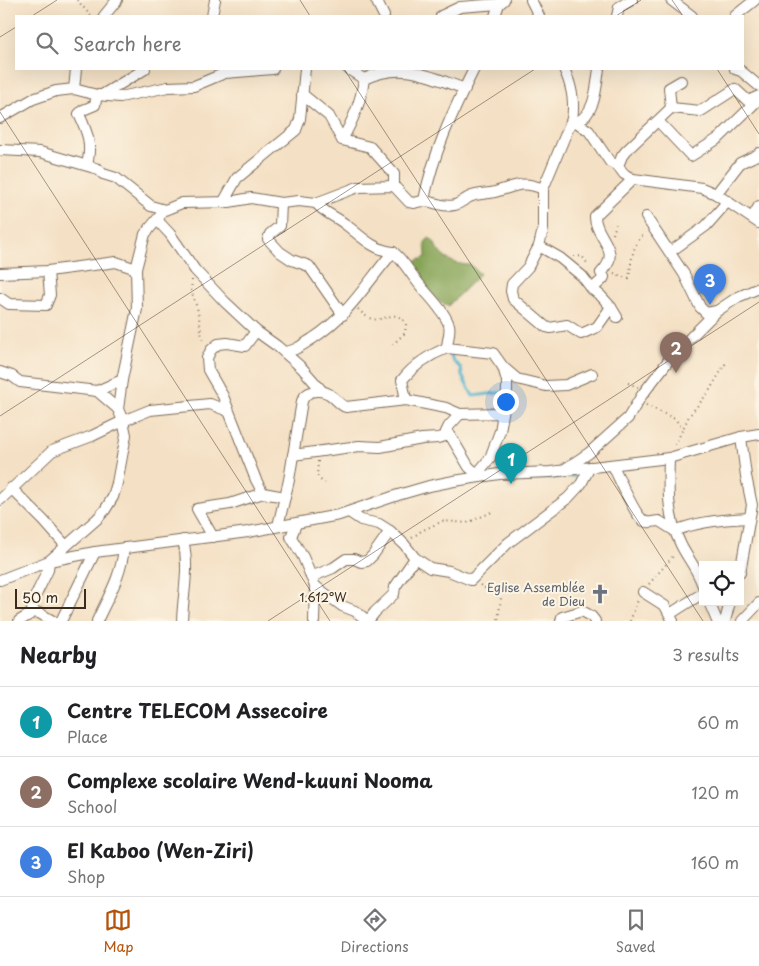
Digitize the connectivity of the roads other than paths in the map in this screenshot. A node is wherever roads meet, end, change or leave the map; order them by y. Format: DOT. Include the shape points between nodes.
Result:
graph roads {
  1 [pos="117,0"];
  2 [pos="216,0"];
  3 [pos="376,0"];
  4 [pos="531,0"];
  5 [pos="632,0"];
  6 [pos="671,0"];
  7 [pos="755,0"];
  8 [pos="502,2"];
  9 [pos="460,4"];
  10 [pos="105,15"];
  11 [pos="212,15"];
  12 [pos="384,15"];
  13 [pos="443,15"];
  14 [pos="496,15"];
  15 [pos="538,15"];
  16 [pos="618,15"];
  17 [pos="691,15"];
  18 [pos="736,15"];
  19 [pos="76,70"];
  20 [pos="143,70"];
  21 [pos="263,70"];
  22 [pos="305,70"];
  23 [pos="350,70"];
  24 [pos="474,70"];
  25 [pos="564,70"];
  26 [pos="600,70"];
  27 [pos="738,70"];
  28 [pos="364,79"];
  29 [pos="681,80"];
  30 [pos="759,86"];
  31 [pos="74,89"];
  32 [pos="465,89"];
  33 [pos="302,94"];
  34 [pos="100,95"];
  35 [pos="759,97"];
  36 [pos="671,108"];
  37 [pos="0,118"];
  38 [pos="575,120"];
  39 [pos="658,120"];
  40 [pos="342,140"];
  41 [pos="0,150"];
  42 [pos="759,153"];
  43 [pos="87,165"];
  44 [pos="618,166"];
  45 [pos="633,179"];
  46 [pos="394,186"];
  47 [pos="543,189"];
  48 [pos="716,194"];
  49 [pos="424,200"];
  50 [pos="224,201"];
  51 [pos="728,201"];
  52 [pos="282,202"];
  53 [pos="316,203"];
  54 [pos="759,206"];
  55 [pos="164,210"];
  56 [pos="157,220"];
  57 [pos="649,221"];
  58 [pos="756,221"];
  59 [pos="539,246"];
  60 [pos="393,252"];
  61 [pos="670,252"];
  62 [pos="136,269"];
  63 [pos="48,270"];
  64 [pos="0,273"];
  65 [pos="759,288"];
  66 [pos="592,289"];
  67 [pos="0,298"];
  68 [pos="611,307"];
  69 [pos="346,311"];
  70 [pos="717,312"];
  71 [pos="617,317"];
  72 [pos="256,331"];
  73 [pos="447,348"];
  74 [pos="284,352"];
  75 [pos="503,367"];
  76 [pos="0,372"];
  77 [pos="592,374"];
  78 [pos="122,380"];
  79 [pos="98,391"];
  80 [pos="322,391"];
  81 [pos="223,396"];
  82 [pos="406,400"];
  83 [pos="210,404"];
  84 [pos="118,409"];
  85 [pos="228,411"];
  86 [pos="460,414"];
  87 [pos="502,419"];
  88 [pos="123,421"];
  89 [pos="450,434"];
  90 [pos="759,434"];
  91 [pos="741,436"];
  92 [pos="293,455"];
  93 [pos="669,458"];
  94 [pos="613,466"];
  95 [pos="590,468"];
  96 [pos="563,471"];
  97 [pos="478,476"];
  98 [pos="11,488"];
  99 [pos="262,494"];
  100 [pos="285,497"];
  101 [pos="0,500"];
  102 [pos="349,512"];
  103 [pos="749,518"];
  104 [pos="296,524"];
  105 [pos="278,526"];
  106 [pos="390,530"];
  107 [pos="675,531"];
  108 [pos="213,537"];
  109 [pos="183,540"];
  110 [pos="66,546"];
  111 [pos="124,548"];
  112 [pos="95,552"];
  113 [pos="415,558"];
  114 [pos="743,561"];
  115 [pos="49,562"];
  116 [pos="699,572"];
  117 [pos="0,580"];
  118 [pos="313,582"];
  119 [pos="643,592"];
  120 [pos="699,596"];
  121 [pos="759,603"];
  122 [pos="711,606"];
  123 [pos="729,606"];
  124 [pos="34,612"];
  125 [pos="672,617"];
  126 [pos="19,621"];
  127 [pos="53,621"];
  128 [pos="61,621"];
  129 [pos="97,621"];
  130 [pos="182,621"];
  131 [pos="314,621"];
  132 [pos="368,621"];
  133 [pos="561,621"];
  134 [pos="596,621"];
  135 [pos="718,621"];
  136 [pos="725,621"];
  137 [pos="742,621"];
  1 -- 10 [label="street"];
  2 -- 11 [label="street"];
  3 -- 12 [label="street"];
  4 -- 15 [label="street"];
  5 -- 16 [label="street" via="619,7"];
  6 -- 17 [label="street"];
  7 -- 18 [label="street"];
  8 -- 9 [label="street"];
  8 -- 14 [label="street"];
  9 -- 13 [label="street"];
  19 -- 31 [label="street"];
  20 -- 34 [label="street"];
  21 -- 34 [label="street" via="225,74 194,86 168,87 120,97"];
  22 -- 33 [label="street"];
  23 -- 28 [label="street"];
  24 -- 32 [label="street"];
  25 -- 38 [label="street" via="571,88"];
  26 -- 38 [label="street" via="591,107 584,119"];
  27 -- 30 [label="street"];
  28 -- 32 [label="street" via="384,71 405,70"];
  28 -- 40 [label="street" via="357,112"];
  29 -- 36 [label="street" via="669,88"];
  31 -- 34 [label="street"];
  31 -- 37 [label="street" via="43,94"];
  32 -- 49 [label="street" via="435,155"];
  33 -- 40 [label="street" via="329,116"];
  33 -- 50 [label="street" via="296,130 237,178"];
  34 -- 43 [label="street" via="95,105 79,114 88,133"];
  35 -- 36 [label="street" via="748,101 735,89 701,111"];
  35 -- 39 [label="street" via="719,138 691,156"];
  36 -- 39 [label="street"];
  38 -- 44 [label="street" via="589,131 610,162"];
  38 -- 47 [label="street"];
  39 -- 44 [label="street" via="622,156"];
  40 -- 46 [label="street" via="370,147 394,174"];
  41 -- 43 [label="street" via="40,152"];
  42 -- 48 [label="street" via="740,164"];
  43 -- 55 [label="street" via="116,178 151,206"];
  44 -- 45 [label="street"];
  45 -- 48 [label="street" via="702,188"];
  45 -- 66 [label="street" via="595,216 595,223 610,251 607,268 601,274 604,277"];
  46 -- 49 [label="street" via="409,202 414,204"];
  46 -- 53 [label="street" via="358,187"];
  47 -- 49 [label="street" via="526,183 512,185 445,206"];
  47 -- 59 [label="street" via="543,229"];
  48 -- 51 [label="street"];
  50 -- 52 [label="street" via="251,198"];
  50 -- 55 [label="street" via="182,202"];
  51 -- 58 [label="street"];
  51 -- 61 [label="street" via="706,226"];
  52 -- 53 [label="street"];
  52 -- 69 [label="street" via="280,226 268,240 292,260 309,266"];
  53 -- 60 [label="street" via="367,242 382,251"];
  54 -- 58 [label="street"];
  55 -- 56 [label="street"];
  56 -- 62 [label="street" via="145,234"];
  56 -- 72 [label="street" via="195,270"];
  57 -- 61 [label="street"];
  59 -- 66 [label="street" via="560,258"];
  59 -- 68 [label="street" via="510,291 513,299 546,327 567,325 581,334 597,327"];
  60 -- 69 [label="street"];
  60 -- 73 [label="street" via="443,314 449,326"];
  61 -- 70 [label="street" via="700,307 706,313"];
  62 -- 63 [label="street" via="116,262"];
  62 -- 78 [label="street" via="137,309"];
  63 -- 64 [label="street"];
  63 -- 67 [label="street" via="50,295 46,305 9,304"];
  65 -- 70 [label="street" via="738,297"];
  66 -- 68 [label="street"];
  68 -- 71 [label="street"];
  69 -- 74 [label="street" via="301,347"];
  70 -- 96 [label="street" via="672,356 628,418"];
  72 -- 74 [label="street"];
  72 -- 81 [label="street" via="245,346 218,344 211,350 208,370"];
  73 -- 75 [label="street" via="493,353"];
  73 -- 82 [label="street" via="409,371 402,380"];
  74 -- 80 [label="street"];
  75 -- 77 [label="street" via="517,379 546,386 566,385"];
  75 -- 87 [label="street" via="507,381"];
  76 -- 79 [label="street" via="20,382"];
  78 -- 79 [label="street"];
  78 -- 84 [label="street"];
  79 -- 84 [label="street"];
  80 -- 82 [label="street" via="346,407"];
  80 -- 92 [label="street" via="311,391 304,396"];
  81 -- 83 [label="street"];
  81 -- 85 [label="street"];
  82 -- 86 [label="street"];
  83 -- 85 [label="street"];
  83 -- 88 [label="street" via="150,410"];
  84 -- 88 [label="street"];
  85 -- 99 [label="street"];
  86 -- 87 [label="street" via="499,413"];
  86 -- 89 [label="street" via="448,426 446,432"];
  87 -- 97 [label="street" via="497,443"];
  88 -- 98 [label="street" via="52,451"];
  88 -- 110 [label="street" via="126,435 124,452 112,497 105,510"];
  89 -- 92 [label="street" via="380,447 358,446"];
  89 -- 97 [label="street" via="468,467"];
  90 -- 91 [label="street"];
  91 -- 93 [label="street"];
  91 -- 103 [label="street" via="752,505"];
  92 -- 100 [label="street"];
  93 -- 94 [label="street"];
  93 -- 107 [label="street" via="668,500"];
  94 -- 95 [label="street"];
  94 -- 107 [label="street" via="642,520 659,521"];
  95 -- 96 [label="street"];
  95 -- 113 [label="street" via="568,498 508,543 471,580 430,568"];
  96 -- 97 [label="street"];
  97 -- 102 [label="street" via="429,486"];
  98 -- 101 [label="street"];
  98 -- 110 [label="street"];
  99 -- 100 [label="street"];
  99 -- 108 [label="street" via="230,504 197,509"];
  100 -- 105 [label="street"];
  102 -- 104 [label="street"];
  102 -- 106 [label="street" via="361,520"];
  103 -- 107 [label="street" via="683,527"];
  103 -- 114 [label="street"];
  104 -- 105 [label="street"];
  104 -- 118 [label="street" via="291,537"];
  105 -- 108 [label="street"];
  106 -- 113 [label="street"];
  106 -- 118 [label="street" via="367,561 346,559"];
  107 -- 116 [label="street"];
  108 -- 109 [label="street"];
  109 -- 111 [label="street"];
  109 -- 130 [label="street" via="187,576"];
  110 -- 115 [label="street"];
  111 -- 112 [label="street"];
  111 -- 129 [label="street" via="116,584"];
  112 -- 115 [label="street"];
  112 -- 128 [label="street"];
  113 -- 132 [label="street" via="395,587 394,594"];
  115 -- 117 [label="street"];
  115 -- 124 [label="street" via="31,605"];
  118 -- 131 [label="street"];
  118 -- 132 [label="street" via="342,606 355,610"];
  119 -- 125 [label="street" via="665,606"];
  120 -- 125 [label="street"];
  121 -- 137 [label="street"];
  122 -- 135 [label="street"];
  123 -- 136 [label="street"];
  124 -- 126 [label="street"];
  124 -- 127 [label="street"];
  133 -- 134 [label="street" via="562,617 582,611"];
}
